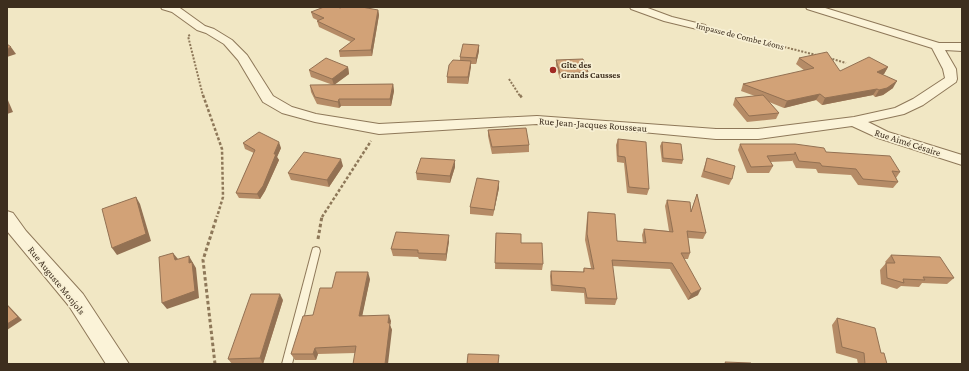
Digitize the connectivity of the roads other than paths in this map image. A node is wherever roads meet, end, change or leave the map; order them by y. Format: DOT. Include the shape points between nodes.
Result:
graph roads {
  1 [pos="166,7"];
  2 [pos="635,7"];
  3 [pos="811,7"];
  4 [pos="701,26"];
  5 [pos="938,46"];
  6 [pos="962,47"];
  7 [pos="854,121"];
  8 [pos="962,160"];
  9 [pos="7,217"];
  10 [pos="316,251"];
  11 [pos="118,364"];
  12 [pos="287,364"];
  1 -- 7 [label="street, Rue Jean-Jacques Rousseau" via="176,10 201,28 228,42 268,99 287,110 315,118 379,129 537,120 739,135"];
  2 -- 4 [label="street, Impasse de Combe Léons"];
  3 -- 5 [label="street"];
  5 -- 6 [label="street"];
  5 -- 7 [label="street, Rue Jean-Jacques Rousseau" via="939,52 950,67 951,79 900,111"];
  7 -- 8 [label="street, Rue Aimé Césaire" via="883,135"];
  9 -- 11 [label="street, Rue Auguste Monjols" via="20,236 76,300"];
  10 -- 12 [label="lane"];
}
